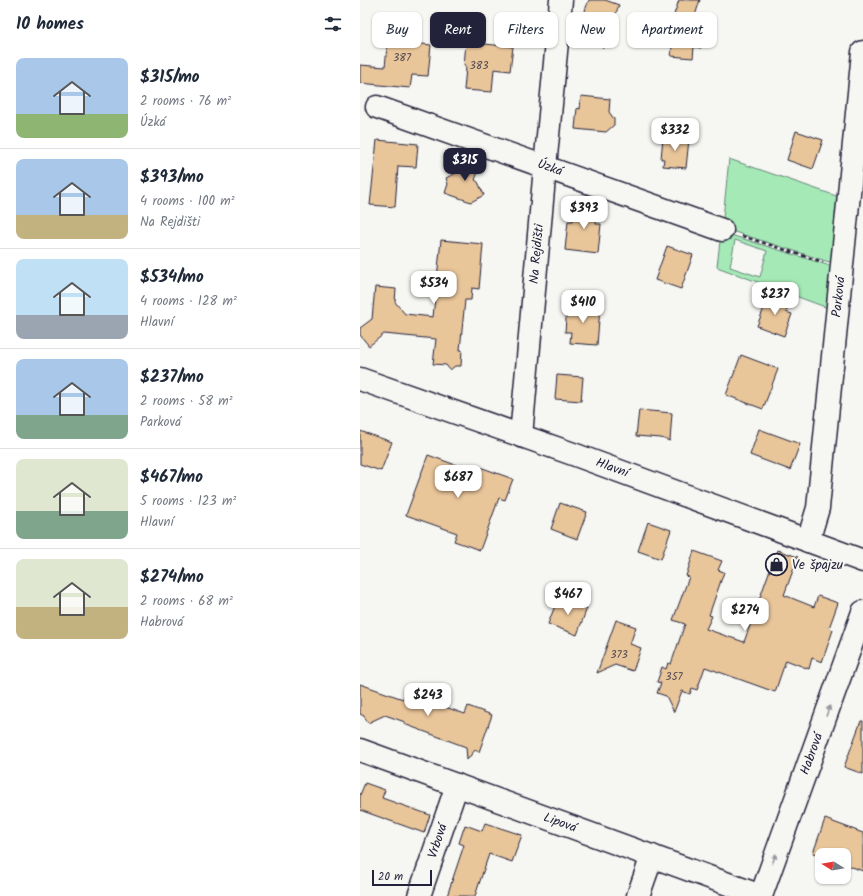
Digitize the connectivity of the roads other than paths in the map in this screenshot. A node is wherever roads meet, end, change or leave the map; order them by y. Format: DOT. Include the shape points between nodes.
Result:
graph roads {
  1 [pos="561,0"];
  2 [pos="863,52"];
  3 [pos="377,107"];
  4 [pos="545,167"];
  5 [pos="722,230"];
  6 [pos="360,379"];
  7 [pos="521,436"];
  8 [pos="808,541"];
  9 [pos="863,561"];
  10 [pos="863,612"];
  11 [pos="360,750"];
  12 [pos="457,785"];
  13 [pos="652,856"];
  14 [pos="419,896"];
  15 [pos="638,896"];
  16 [pos="761,896"];
  1 -- 4 [label="street, Na Rejdišti"];
  2 -- 8 [label="street, Parková" via="818,508"];
  3 -- 4 [label="street, Úzká"];
  4 -- 5 [label="street, Úzká"];
  4 -- 7 [label="street, Na Rejdišti"];
  6 -- 7 [label="street, Hlavní"];
  7 -- 8 [label="street, Hlavní"];
  8 -- 9 [label="street, Hlavní"];
  16 -- 10 [label="street, Habrová, one-way"];
  11 -- 12 [label="street, Lipová"];
  12 -- 13 [label="street, Lipová"];
  12 -- 14 [label="street, Vrbová"];
  13 -- 15 [label="street"];
  13 -- 16 [label="street, Lipová"];
}
